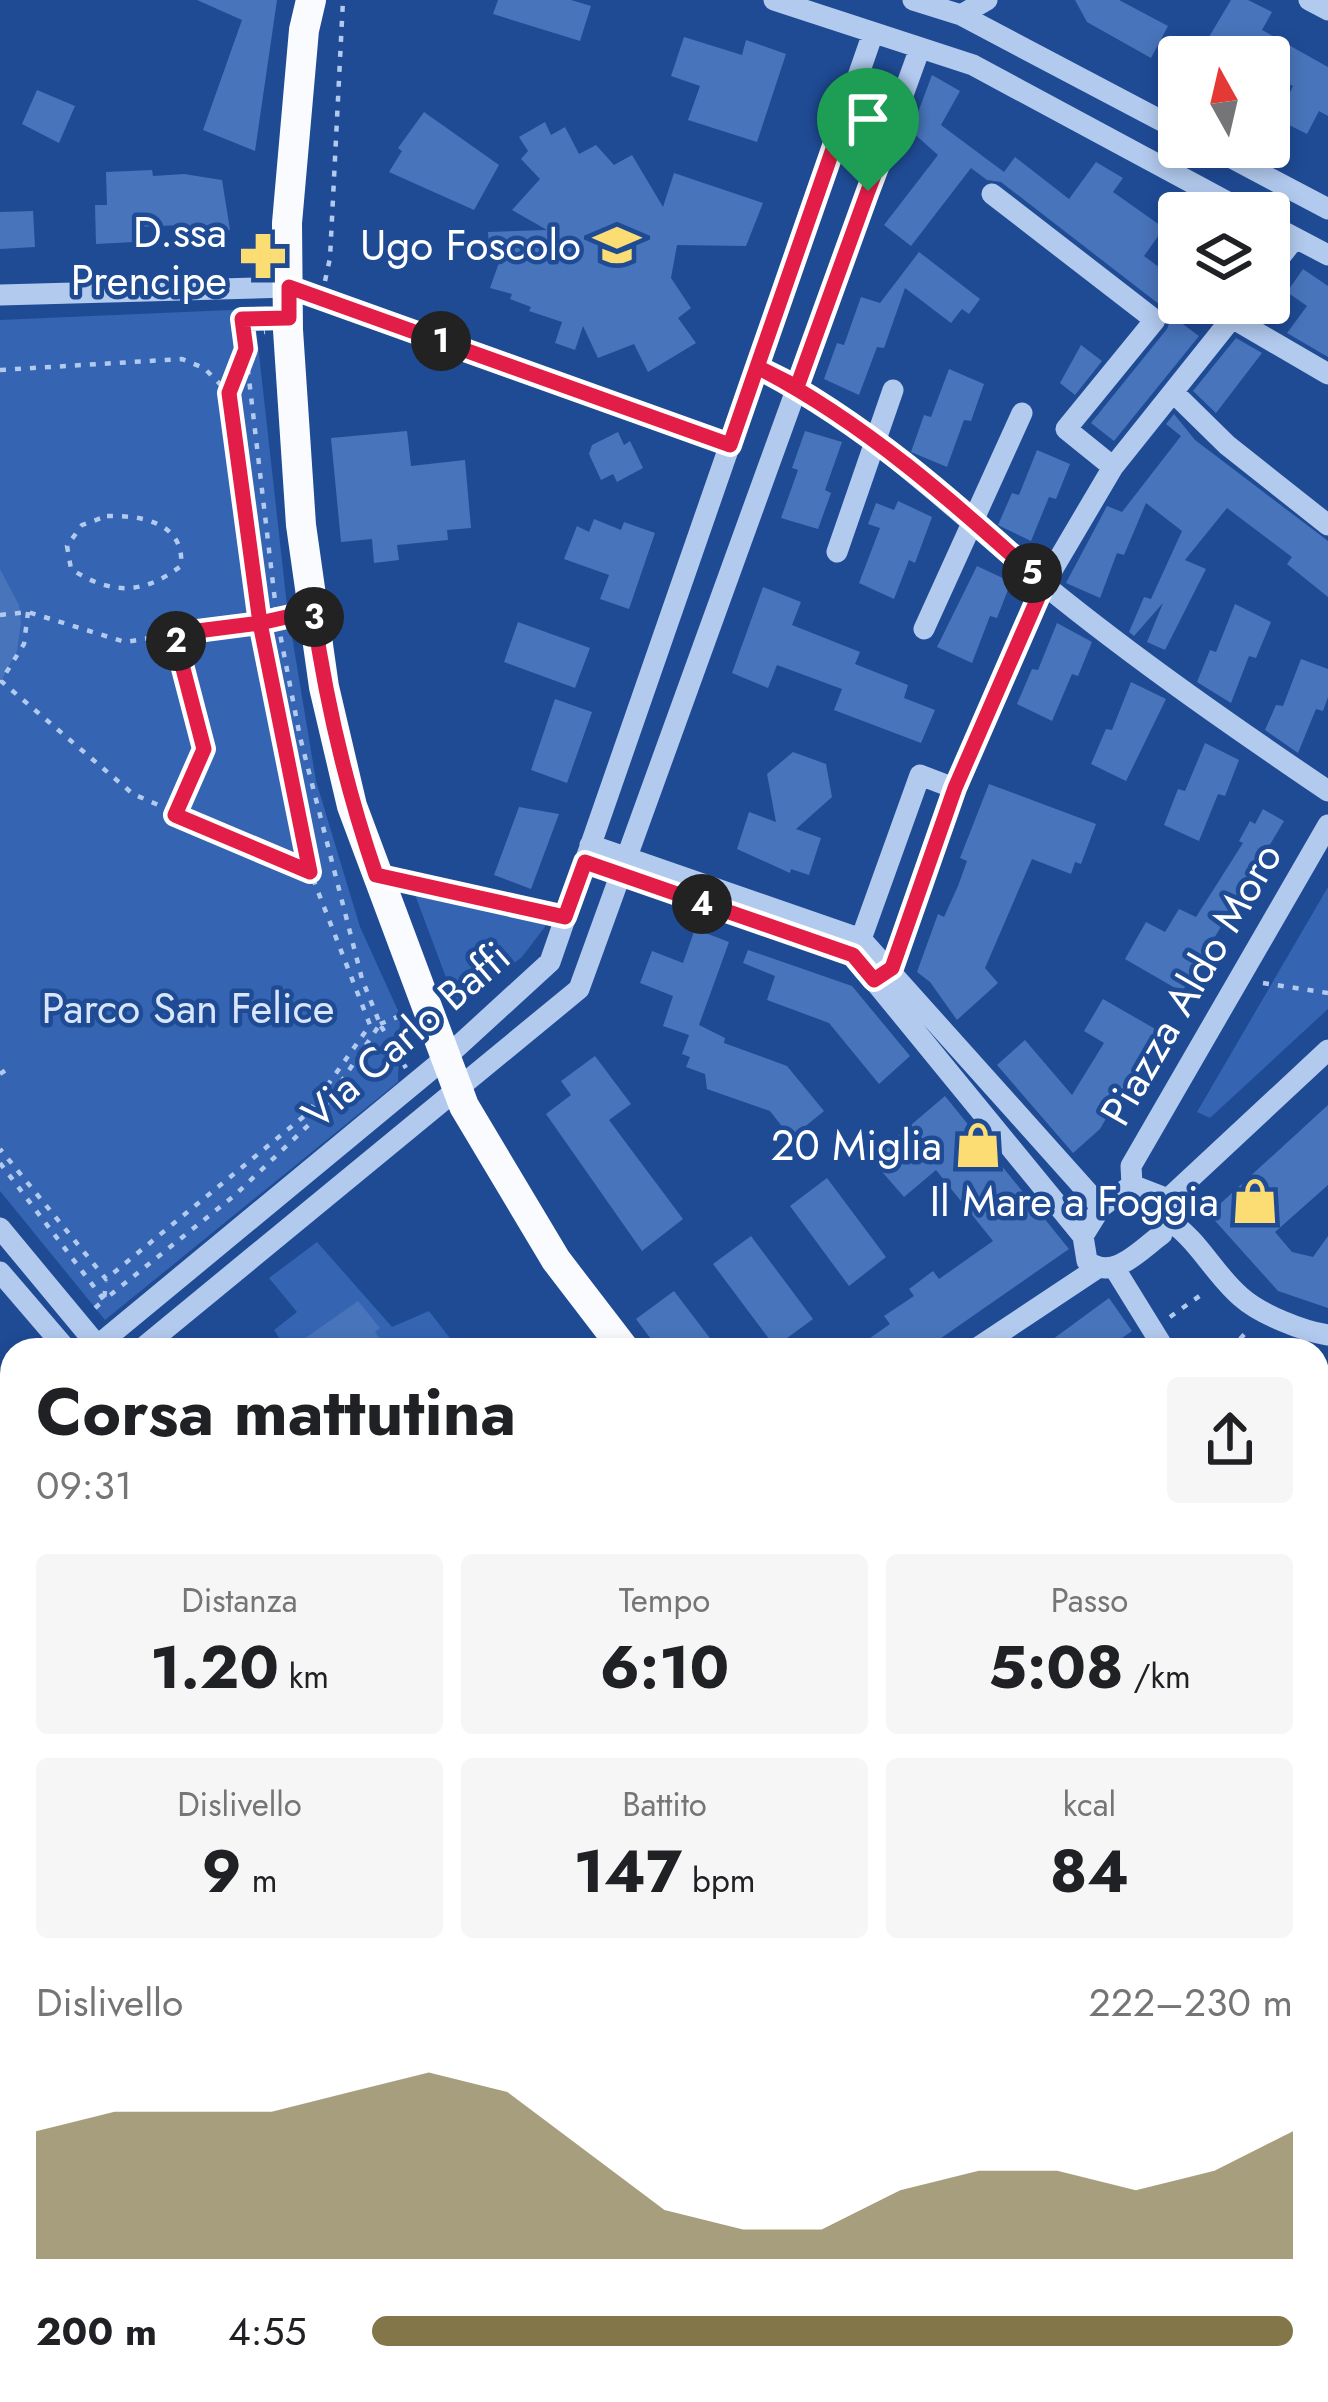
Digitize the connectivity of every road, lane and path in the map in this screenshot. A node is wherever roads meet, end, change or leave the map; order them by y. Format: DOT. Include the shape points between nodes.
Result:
graph roads {
  1 [pos="311,0"];
  2 [pos="344,0"];
  3 [pos="774,0"];
  4 [pos="913,0"];
  5 [pos="987,0"];
  6 [pos="1309,0"];
  7 [pos="1328,10"];
  8 [pos="961,15"];
  9 [pos="873,33"];
  10 [pos="1001,36"];
  11 [pos="920,48"];
  12 [pos="985,71"];
  13 [pos="1158,119"];
  14 [pos="834,146"];
  15 [pos="879,162"];
  16 [pos="1251,168"];
  17 [pos="1209,192"];
  18 [pos="992,194"];
  19 [pos="1328,209"];
  20 [pos="1290,236"];
  21 [pos="1294,238"];
  22 [pos="1290,243"];
  23 [pos="1328,255"];
  24 [pos="0,296"];
  25 [pos="320,298"];
  26 [pos="289,302"];
  27 [pos="1228,324"];
  28 [pos="1257,324"];
  29 [pos="254,333"];
  30 [pos="246,349"];
  31 [pos="757,367"];
  32 [pos="0,370"];
  33 [pos="1328,374"];
  34 [pos="797,387"];
  35 [pos="893,390"];
  36 [pos="229,393"];
  37 [pos="1174,393"];
  38 [pos="1022,413"];
  39 [pos="875,443"];
  40 [pos="730,445"];
  41 [pos="1113,467"];
  42 [pos="709,506"];
  43 [pos="130,515"];
  44 [pos="974,520"];
  45 [pos="748,522"];
  46 [pos="1328,525"];
  47 [pos="837,551"];
  48 [pos="1044,584"];
  49 [pos="28,611"];
  50 [pos="313,611"];
  51 [pos="0,616"];
  52 [pos="277,618"];
  53 [pos="668,622"];
  54 [pos="260,623"];
  55 [pos="924,629"];
  56 [pos="174,634"];
  57 [pos="707,635"];
  58 [pos="955,788"];
  59 [pos="1328,790"];
  60 [pos="175,815"];
  61 [pos="1328,825"];
  62 [pos="588,854"];
  63 [pos="623,866"];
  64 [pos="310,872"];
  65 [pos="376,875"];
  66 [pos="565,917"];
  67 [pos="861,939"];
  68 [pos="883,974"];
  69 [pos="1239,979"];
  70 [pos="1328,993"];
  71 [pos="1328,1049"];
  72 [pos="444,1059"];
  73 [pos="458,1090"];
  74 [pos="0,1149"];
  75 [pos="0,1163"];
  76 [pos="1132,1185"];
  77 [pos="1101,1207"];
  78 [pos="1168,1210"];
  79 [pos="1083,1236"];
  80 [pos="3,1239"];
  81 [pos="1106,1269"];
  82 [pos="0,1272"];
  83 [pos="1225,1278"];
  84 [pos="135,1314"];
  85 [pos="1150,1330"];
  86 [pos="1328,1335"];
  87 [pos="57,1338"];
  88 [pos="86,1338"];
  89 [pos="106,1338"];
  90 [pos="145,1338"];
  91 [pos="155,1338"];
  92 [pos="616,1338"];
  93 [pos="994,1338"];
  94 [pos="1156,1338"];
  1 -- 26 [label="main road" via="286,223"];
  2 -- 25 [label="path" via="330,258"];
  3 -- 9 [label="street"];
  4 -- 8 [label="street"];
  5 -- 8 [label="street"];
  6 -- 7 [label="street"];
  8 -- 10 [label="street"];
  9 -- 11 [label="street"];
  9 -- 14 [label="street, Via Carlo Baffi"];
  10 -- 12 [label="street"];
  10 -- 13 [label="street"];
  11 -- 12 [label="street"];
  11 -- 15 [label="street, Via Carlo Baffi"];
  12 -- 17 [label="street"];
  14 -- 15 [label="street"];
  14 -- 31 [label="street, Via Carlo Baffi"];
  15 -- 34 [label="street, Via Carlo Baffi"];
  16 -- 19 [label="street"];
  18 -- 41 [label="street" via="1155,320 1066,429"];
  20 -- 21 [label="street"];
  21 -- 22 [label="street"];
  21 -- 23 [label="street"];
  24 -- 26 [label="street"];
  25 -- 26 [label="street"];
  25 -- 40 [label="street"];
  26 -- 30 [label="path" via="242,319"];
  26 -- 50 [label="main road"];
  27 -- 37 [label="street"];
  28 -- 33 [label="street"];
  29 -- 30 [label="path"];
  30 -- 36 [label="path"];
  30 -- 52 [label="path"];
  31 -- 34 [label="street"];
  31 -- 40 [label="street, Via Carlo Baffi"];
  32 -- 36 [label="path" via="182,359"];
  34 -- 39 [label="street"];
  34 -- 45 [label="street, Via Carlo Baffi"];
  35 -- 39 [label="street"];
  36 -- 54 [label="path"];
  37 -- 41 [label="street"];
  37 -- 46 [label="street"];
  38 -- 44 [label="street"];
  39 -- 44 [label="street"];
  39 -- 47 [label="street"];
  40 -- 42 [label="street, Via Carlo Baffi"];
  41 -- 48 [label="street"];
  42 -- 45 [label="street"];
  42 -- 53 [label="street, Via Carlo Baffi"];
  43 -- 43 [label="path" via="172,531 181,566 144,589 95,584 71,569 67,546 82,525"];
  44 -- 48 [label="street"];
  44 -- 55 [label="street"];
  45 -- 57 [label="street, Via Carlo Baffi"];
  48 -- 58 [label="street"];
  48 -- 59 [label="street" via="1175,688"];
  49 -- 51 [label="path"];
  49 -- 56 [label="path" via="125,641"];
  49 -- 60 [label="path" via="24,644 1,681 133,794"];
  50 -- 52 [label="path"];
  50 -- 65 [label="main road" via="352,806"];
  52 -- 54 [label="path"];
  52 -- 75 [label="path" via="362,979 380,1024 320,1115 236,1196 104,1300"];
  53 -- 57 [label="street"];
  53 -- 62 [label="street, Via Carlo Baffi"];
  54 -- 56 [label="path"];
  54 -- 64 [label="path"];
  56 -- 60 [label="path" via="204,749"];
  57 -- 63 [label="street, Via Carlo Baffi"];
  58 -- 67 [label="street" via="920,775"];
  58 -- 68 [label="street"];
  60 -- 64 [label="path"];
  61 -- 69 [label="street, Piazza Aldo Moro"];
  62 -- 63 [label="street"];
  62 -- 66 [label="street, Via Carlo Baffi"];
  63 -- 67 [label="street"];
  63 -- 68 [label="street" via="853,955"];
  63 -- 73 [label="street, Via Carlo Baffi" via="578,989"];
  64 -- 74 [label="path" via="370,1025 308,1113 106,1279"];
  65 -- 66 [label="path"];
  65 -- 72 [label="main road"];
  66 -- 72 [label="street, Via Carlo Baffi" via="550,962"];
  67 -- 68 [label="street"];
  68 -- 77 [label="street"];
  68 -- 79 [label="street"];
  69 -- 70 [label="path"];
  69 -- 76 [label="street, Piazza Aldo Moro" via="1131,1166"];
  71 -- 78 [label="street"];
  72 -- 73 [label="main road"];
  72 -- 84 [label="street, Via Carlo Baffi"];
  73 -- 91 [label="street, Via Carlo Baffi"];
  73 -- 92 [label="main road" via="556,1260"];
  76 -- 77 [label="street, Piazza Aldo Moro"];
  76 -- 78 [label="street, Piazza Aldo Moro"];
  77 -- 79 [label="street, Piazza Aldo Moro"];
  78 -- 81 [label="street" via="1162,1234"];
  78 -- 83 [label="street"];
  79 -- 81 [label="street" via="1087,1261"];
  80 -- 88 [label="street"];
  81 -- 85 [label="street"];
  81 -- 93 [label="street"];
  82 -- 87 [label="street"];
  83 -- 85 [label="path"];
  83 -- 86 [label="street" via="1242,1298"];
  84 -- 89 [label="street, Via Carlo Baffi"];
  84 -- 90 [label="street"];
  85 -- 94 [label="street"];
}
